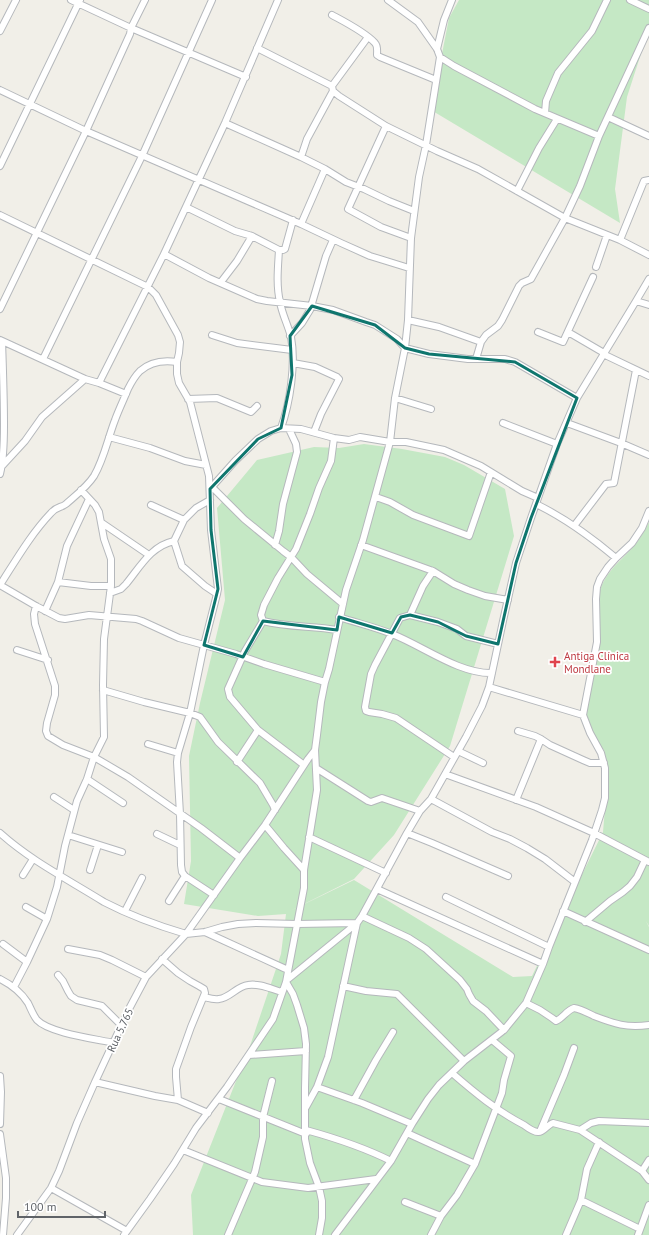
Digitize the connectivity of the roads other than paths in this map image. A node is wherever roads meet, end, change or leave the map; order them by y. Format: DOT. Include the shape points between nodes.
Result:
graph roads {
  1 [pos="16,0"];
  2 [pos="71,0"];
  3 [pos="145,0"];
  4 [pos="212,0"];
  5 [pos="278,0"];
  6 [pos="388,0"];
  7 [pos="452,0"];
  8 [pos="607,0"];
  9 [pos="630,0"];
  10 [pos="80,2"];
  11 [pos="649,9"];
  12 [pos="332,14"];
  13 [pos="131,28"];
  14 [pos="649,28"];
  15 [pos="0,31"];
  16 [pos="368,37"];
  17 [pos="257,48"];
  18 [pos="437,49"];
  19 [pos="189,52"];
  20 [pos="440,57"];
  21 [pos="246,77"];
  22 [pos="436,80"];
  23 [pos="333,88"];
  24 [pos="0,90"];
  25 [pos="546,101"];
  26 [pos="30,105"];
  27 [pos="536,109"];
  28 [pos="546,113"];
  29 [pos="608,117"];
  30 [pos="557,118"];
  31 [pos="225,123"];
  32 [pos="386,126"];
  33 [pos="86,131"];
  34 [pos="599,136"];
  35 [pos="649,136"];
  36 [pos="426,145"];
  37 [pos="142,156"];
  38 [pos="301,156"];
  39 [pos="0,166"];
  40 [pos="325,169"];
  41 [pos="198,180"];
  42 [pos="649,180"];
  43 [pos="357,187"];
  44 [pos="517,191"];
  45 [pos="186,207"];
  46 [pos="414,211"];
  47 [pos="0,216"];
  48 [pos="565,218"];
  49 [pos="293,220"];
  50 [pos="301,224"];
  51 [pos="36,232"];
  52 [pos="607,235"];
  53 [pos="252,236"];
  54 [pos="411,238"];
  55 [pos="333,240"];
  56 [pos="620,240"];
  57 [pos="278,250"];
  58 [pos="164,254"];
  59 [pos="649,256"];
  60 [pos="92,259"];
  61 [pos="409,268"];
  62 [pos="596,268"];
  63 [pos="593,277"];
  64 [pos="649,279"];
  65 [pos="221,282"];
  66 [pos="148,287"];
  67 [pos="636,301"];
  68 [pos="280,303"];
  69 [pos="649,305"];
  70 [pos="312,306"];
  71 [pos="0,309"];
  72 [pos="408,320"];
  73 [pos="538,332"];
  74 [pos="568,332"];
  75 [pos="212,336"];
  76 [pos="290,336"];
  77 [pos="1,340"];
  78 [pos="481,342"];
  79 [pos="405,348"];
  80 [pos="292,350"];
  81 [pos="604,354"];
  82 [pos="476,358"];
  83 [pos="43,359"];
  84 [pos="177,362"];
  85 [pos="293,363"];
  86 [pos="636,370"];
  87 [pos="649,376"];
  88 [pos="85,379"];
  89 [pos="99,383"];
  90 [pos="126,394"];
  91 [pos="395,398"];
  92 [pos="577,398"];
  93 [pos="188,399"];
  94 [pos="257,406"];
  95 [pos="431,409"];
  96 [pos="503,423"];
  97 [pos="567,423"];
  98 [pos="281,428"];
  99 [pos="289,429"];
  100 [pos="314,432"];
  101 [pos="109,438"];
  102 [pos="334,438"];
  103 [pos="390,442"];
  104 [pos="621,443"];
  105 [pos="558,444"];
  106 [pos="649,454"];
  107 [pos="1,462"];
  108 [pos="206,465"];
  109 [pos="491,472"];
  110 [pos="0,474"];
  111 [pos="211,488"];
  112 [pos="81,490"];
  113 [pos="376,497"];
  114 [pos="89,499"];
  115 [pos="210,500"];
  116 [pos="537,501"];
  117 [pos="151,505"];
  118 [pos="649,511"];
  119 [pos="184,520"];
  120 [pos="102,523"];
  121 [pos="574,526"];
  122 [pos="174,541"];
  123 [pos="275,545"];
  124 [pos="361,545"];
  125 [pos="149,555"];
  126 [pos="291,557"];
  127 [pos="616,558"];
  128 [pos="433,571"];
  129 [pos="58,582"];
  130 [pos="0,585"];
  131 [pos="111,586"];
  132 [pos="110,593"];
  133 [pos="217,594"];
  134 [pos="508,600"];
  135 [pos="343,604"];
  136 [pos="36,606"];
  137 [pos="45,611"];
  138 [pos="410,615"];
  139 [pos="107,616"];
  140 [pos="339,617"];
  141 [pos="262,622"];
  142 [pos="337,630"];
  143 [pos="392,633"];
  144 [pos="498,644"];
  145 [pos="204,645"];
  146 [pos="17,650"];
  147 [pos="243,657"];
  148 [pos="48,660"];
  149 [pos="492,673"];
  150 [pos="325,682"];
  151 [pos="489,687"];
  152 [pos="103,690"];
  153 [pos="190,713"];
  154 [pos="583,715"];
  155 [pos="258,730"];
  156 [pos="518,731"];
  157 [pos="541,739"];
  158 [pos="148,744"];
  159 [pos="315,750"];
  160 [pos="178,753"];
  161 [pos="456,754"];
  162 [pos="94,757"];
  163 [pos="238,762"];
  164 [pos="604,763"];
  165 [pos="483,764"];
  166 [pos="304,765"];
  167 [pos="316,768"];
  168 [pos="444,774"];
  169 [pos="87,779"];
  170 [pos="54,797"];
  171 [pos="431,799"];
  172 [pos="516,800"];
  173 [pos="123,803"];
  174 [pos="74,810"];
  175 [pos="275,810"];
  176 [pos="420,811"];
  177 [pos="180,814"];
  178 [pos="265,825"];
  179 [pos="0,833"];
  180 [pos="407,833"];
  181 [pos="158,834"];
  182 [pos="594,834"];
  183 [pos="68,835"];
  184 [pos="309,838"];
  185 [pos="98,845"];
  186 [pos="180,845"];
  187 [pos="122,852"];
  188 [pos="33,858"];
  189 [pos="240,858"];
  190 [pos="647,861"];
  191 [pos="90,870"];
  192 [pos="304,870"];
  193 [pos="386,873"];
  194 [pos="59,874"];
  195 [pos="23,875"];
  196 [pos="185,876"];
  197 [pos="508,876"];
  198 [pos="142,878"];
  199 [pos="575,882"];
  200 [pos="377,889"];
  201 [pos="214,895"];
  202 [pos="446,897"];
  203 [pos="169,901"];
  204 [pos="26,907"];
  205 [pos="563,911"];
  206 [pos="125,912"];
  207 [pos="362,916"];
  208 [pos="47,919"];
  209 [pos="586,922"];
  210 [pos="357,923"];
  211 [pos="297,924"];
  212 [pos="205,932"];
  213 [pos="186,934"];
  214 [pos="4,944"];
  215 [pos="549,947"];
  216 [pos="647,948"];
  217 [pos="68,949"];
  218 [pos="162,959"];
  219 [pos="27,962"];
  220 [pos="544,964"];
  221 [pos="288,970"];
  222 [pos="58,975"];
  223 [pos="146,977"];
  224 [pos="0,979"];
  225 [pos="286,981"];
  226 [pos="343,986"];
  227 [pos="14,987"];
  228 [pos="282,992"];
  229 [pos="204,997"];
  230 [pos="526,1003"];
  231 [pos="649,1025"];
  232 [pos="122,1026"];
  233 [pos="504,1030"];
  234 [pos="393,1032"];
  235 [pos="492,1040"];
  236 [pos="114,1043"];
  237 [pos="574,1048"];
  238 [pos="306,1051"];
  239 [pos="250,1054"];
  240 [pos="464,1061"];
  241 [pos="452,1073"];
  242 [pos="0,1076"];
  243 [pos="272,1081"];
  244 [pos="95,1082"];
  245 [pos="317,1087"];
  246 [pos="219,1099"];
  247 [pos="178,1100"];
  248 [pos="354,1100"];
  249 [pos="306,1108"];
  250 [pos="495,1108"];
  251 [pos="208,1113"];
  252 [pos="263,1117"];
  253 [pos="649,1123"];
  254 [pos="0,1124"];
  255 [pos="412,1124"];
  256 [pos="580,1130"];
  257 [pos="306,1132"];
  258 [pos="540,1132"];
  259 [pos="0,1134"];
  260 [pos="407,1134"];
  261 [pos="599,1142"];
  262 [pos="183,1150"];
  263 [pos="391,1160"];
  264 [pos="649,1160"];
  265 [pos="475,1164"];
  266 [pos="642,1171"];
  267 [pos="252,1179"];
  268 [pos="376,1179"];
  269 [pos="649,1180"];
  270 [pos="319,1187"];
  271 [pos="51,1188"];
  272 [pos="581,1200"];
  273 [pos="405,1202"];
  274 [pos="649,1205"];
  275 [pos="441,1216"];
  276 [pos="639,1232"];
  277 [pos="126,1233"];
  278 [pos="2,1235"];
  279 [pos="17,1235"];
  280 [pos="228,1235"];
  281 [pos="319,1235"];
  282 [pos="335,1235"];
  283 [pos="431,1235"];
  284 [pos="566,1235"];
  1 -- 15 [label="street"];
  2 -- 10 [label="street"];
  3 -- 13 [label="street"];
  4 -- 19 [label="street"];
  5 -- 17 [label="street"];
  6 -- 18 [label="street" via="418,22"];
  7 -- 18 [label="street"];
  8 -- 25 [label="street" via="592,31 558,73"];
  9 -- 11 [label="street"];
  10 -- 13 [label="street"];
  10 -- 26 [label="street"];
  12 -- 16 [label="street"];
  13 -- 19 [label="street"];
  13 -- 33 [label="street"];
  14 -- 29 [label="street"];
  16 -- 22 [label="street" via="375,43 380,57"];
  16 -- 23 [label="street"];
  17 -- 21 [label="street"];
  17 -- 23 [label="street"];
  18 -- 20 [label="street"];
  19 -- 21 [label="street"];
  19 -- 37 [label="street"];
  20 -- 22 [label="street"];
  20 -- 27 [label="street"];
  21 -- 31 [label="street"];
  22 -- 36 [label="street"];
  23 -- 32 [label="street" via="339,96"];
  23 -- 38 [label="street"];
  24 -- 26 [label="street"];
  25 -- 27 [label="street"];
  25 -- 28 [label="street"];
  26 -- 33 [label="street"];
  26 -- 39 [label="street"];
  27 -- 28 [label="street"];
  28 -- 30 [label="street"];
  29 -- 34 [label="street"];
  29 -- 35 [label="street"];
  30 -- 34 [label="street"];
  30 -- 44 [label="street"];
  31 -- 38 [label="street"];
  31 -- 41 [label="street"];
  32 -- 36 [label="street"];
  32 -- 43 [label="street"];
  33 -- 37 [label="street"];
  33 -- 51 [label="street"];
  34 -- 48 [label="street"];
  36 -- 44 [label="street" via="478,169"];
  36 -- 46 [label="street"];
  37 -- 41 [label="street"];
  37 -- 60 [label="street"];
  38 -- 40 [label="street"];
  40 -- 43 [label="street"];
  40 -- 50 [label="street"];
  41 -- 45 [label="street"];
  41 -- 49 [label="street"];
  42 -- 56 [label="street" via="644,181"];
  43 -- 46 [label="street"];
  43 -- 54 [label="street" via="349,210 381,228"];
  44 -- 48 [label="street"];
  45 -- 53 [label="street" via="235,231"];
  45 -- 58 [label="street"];
  46 -- 54 [label="street"];
  47 -- 51 [label="street"];
  48 -- 52 [label="street"];
  48 -- 78 [label="street" via="531,279 519,286 498,326"];
  49 -- 50 [label="street"];
  49 -- 57 [label="street" via="285,249"];
  50 -- 55 [label="street"];
  51 -- 60 [label="street"];
  51 -- 71 [label="street"];
  52 -- 56 [label="street"];
  52 -- 62 [label="street"];
  53 -- 57 [label="street"];
  53 -- 65 [label="street" via="238,261"];
  54 -- 61 [label="street"];
  55 -- 61 [label="street" via="370,256"];
  55 -- 70 [label="street"];
  56 -- 59 [label="street"];
  57 -- 68 [label="street"];
  58 -- 65 [label="street"];
  58 -- 66 [label="street"];
  60 -- 66 [label="street"];
  60 -- 83 [label="street"];
  61 -- 72 [label="street"];
  63 -- 74 [label="street"];
  64 -- 67 [label="street"];
  65 -- 68 [label="street" via="257,299"];
  66 -- 84 [label="street" via="156,295 178,335 180,342"];
  66 -- 89 [label="street"];
  67 -- 69 [label="street"];
  67 -- 81 [label="street"];
  68 -- 70 [label="street"];
  68 -- 76 [label="street"];
  70 -- 76 [label="street"];
  70 -- 79 [label="street" via="375,325 397,339"];
  72 -- 78 [label="street" via="439,327"];
  72 -- 79 [label="street"];
  73 -- 74 [label="street" via="563,342"];
  74 -- 81 [label="street"];
  75 -- 80 [label="street" via="237,343"];
  76 -- 80 [label="street"];
  77 -- 83 [label="street"];
  77 -- 107 [label="street" via="4,410"];
  78 -- 82 [label="street"];
  79 -- 82 [label="street" via="428,354"];
  79 -- 91 [label="street"];
  80 -- 85 [label="street"];
  81 -- 86 [label="street"];
  81 -- 92 [label="street"];
  82 -- 92 [label="street" via="515,362"];
  83 -- 88 [label="street"];
  84 -- 90 [label="street" via="158,362 140,371"];
  84 -- 93 [label="street" via="176,374"];
  85 -- 98 [label="street" via="285,418"];
  85 -- 100 [label="street" via="315,367 339,379"];
  86 -- 87 [label="street"];
  86 -- 104 [label="street"];
  88 -- 89 [label="street"];
  88 -- 107 [label="street" via="42,417 25,440"];
  89 -- 90 [label="street"];
  90 -- 101 [label="street"];
  91 -- 95 [label="street"];
  91 -- 103 [label="street"];
  92 -- 97 [label="street"];
  93 -- 94 [label="street" via="217,398 251,412"];
  93 -- 108 [label="street"];
  96 -- 105 [label="street"];
  97 -- 104 [label="street"];
  97 -- 105 [label="street"];
  98 -- 99 [label="street"];
  98 -- 111 [label="street" via="258,439"];
  99 -- 100 [label="street"];
  99 -- 123 [label="street" via="297,452"];
  100 -- 102 [label="street"];
  101 -- 108 [label="street"];
  101 -- 112 [label="street" via="94,477"];
  102 -- 103 [label="street"];
  102 -- 126 [label="street" via="331,461"];
  103 -- 109 [label="street" via="406,442 444,450"];
  103 -- 113 [label="street"];
  104 -- 106 [label="street"];
  104 -- 121 [label="street" via="614,483 606,484"];
  105 -- 116 [label="street"];
  107 -- 110 [label="street"];
  108 -- 111 [label="street"];
  109 -- 113 [label="street" via="469,536 413,515"];
  109 -- 116 [label="street"];
  111 -- 115 [label="street"];
  111 -- 123 [label="street"];
  112 -- 114 [label="street"];
  112 -- 130 [label="street" via="66,504 51,512 31,536"];
  113 -- 124 [label="street"];
  114 -- 120 [label="street" via="99,512"];
  114 -- 129 [label="street" via="67,546"];
  115 -- 119 [label="street" via="196,508"];
  115 -- 133 [label="street"];
  116 -- 121 [label="street"];
  116 -- 134 [label="street" via="516,563"];
  117 -- 119 [label="street"];
  118 -- 127 [label="street" via="632,543"];
  119 -- 122 [label="street"];
  120 -- 125 [label="street"];
  120 -- 131 [label="street" via="104,539 112,559"];
  121 -- 127 [label="street"];
  122 -- 125 [label="street" via="155,549"];
  122 -- 133 [label="street" via="182,566"];
  123 -- 126 [label="street"];
  124 -- 128 [label="street"];
  124 -- 135 [label="street"];
  125 -- 132 [label="street" via="126,584"];
  126 -- 135 [label="street"];
  126 -- 141 [label="street" via="264,605"];
  127 -- 154 [label="street" via="597,587 597,642"];
  128 -- 134 [label="street" via="468,590"];
  128 -- 138 [label="street"];
  129 -- 131 [label="street"];
  129 -- 137 [label="street"];
  130 -- 136 [label="street"];
  131 -- 132 [label="street"];
  132 -- 139 [label="street"];
  133 -- 145 [label="street"];
  134 -- 144 [label="street"];
  135 -- 140 [label="street"];
  136 -- 137 [label="street"];
  136 -- 148 [label="street" via="35,624"];
  137 -- 139 [label="street" via="60,618"];
  138 -- 143 [label="street" via="400,618"];
  138 -- 144 [label="street" via="457,629 466,636"];
  139 -- 145 [label="street" via="142,621 179,638"];
  139 -- 152 [label="street"];
  140 -- 142 [label="street"];
  140 -- 143 [label="street"];
  141 -- 142 [label="street"];
  141 -- 147 [label="street"];
  142 -- 150 [label="street"];
  143 -- 149 [label="street" via="450,662 481,673"];
  143 -- 161 [label="street" via="371,674 366,710 396,718"];
  144 -- 149 [label="street"];
  145 -- 147 [label="street"];
  145 -- 153 [label="street"];
  146 -- 148 [label="street"];
  147 -- 150 [label="street"];
  147 -- 155 [label="street" via="229,685 228,693"];
  148 -- 162 [label="street" via="55,686 55,696 47,723 48,736"];
  149 -- 151 [label="street"];
  150 -- 159 [label="street"];
  151 -- 154 [label="street"];
  151 -- 161 [label="street" via="482,706"];
  152 -- 153 [label="street"];
  152 -- 162 [label="street" via="104,737"];
  153 -- 160 [label="street"];
  153 -- 163 [label="street" via="200,717 218,742"];
  154 -- 164 [label="street"];
  155 -- 163 [label="street"];
  155 -- 166 [label="street"];
  156 -- 157 [label="street"];
  157 -- 164 [label="street" via="590,763"];
  157 -- 172 [label="street"];
  158 -- 160 [label="street"];
  159 -- 166 [label="street, Rua 5.765"];
  159 -- 167 [label="street"];
  160 -- 177 [label="street"];
  161 -- 165 [label="street"];
  161 -- 168 [label="street"];
  162 -- 169 [label="street"];
  162 -- 177 [label="street"];
  163 -- 175 [label="street" via="260,783"];
  164 -- 182 [label="street" via="605,798"];
  166 -- 175 [label="street, Rua 5.765"];
  167 -- 176 [label="street" via="368,801 382,798"];
  167 -- 184 [label="street" via="317,790"];
  168 -- 171 [label="street"];
  168 -- 172 [label="street"];
  169 -- 173 [label="street"];
  169 -- 174 [label="street"];
  170 -- 174 [label="street"];
  171 -- 176 [label="street"];
  171 -- 199 [label="street" via="526,848"];
  172 -- 182 [label="street"];
  174 -- 183 [label="street"];
  175 -- 178 [label="street, Rua 5.765"];
  176 -- 180 [label="street"];
  177 -- 186 [label="street"];
  177 -- 189 [label="street"];
  178 -- 189 [label="street, Rua 5.765"];
  178 -- 192 [label="street"];
  179 -- 188 [label="street"];
  180 -- 193 [label="street"];
  180 -- 197 [label="street"];
  181 -- 186 [label="street"];
  182 -- 190 [label="street"];
  182 -- 199 [label="street"];
  183 -- 185 [label="street"];
  183 -- 194 [label="street"];
  184 -- 192 [label="street"];
  184 -- 193 [label="street"];
  185 -- 187 [label="street"];
  185 -- 191 [label="street"];
  186 -- 196 [label="street" via="182,872"];
  188 -- 194 [label="street"];
  188 -- 195 [label="street"];
  189 -- 201 [label="street, Rua 5.765"];
  190 -- 209 [label="street" via="630,886"];
  192 -- 211 [label="street" via="304,888"];
  193 -- 200 [label="street"];
  194 -- 206 [label="street"];
  194 -- 208 [label="street"];
  196 -- 201 [label="street"];
  196 -- 203 [label="street"];
  198 -- 206 [label="street"];
  199 -- 205 [label="street"];
  200 -- 207 [label="street"];
  200 -- 220 [label="street"];
  201 -- 213 [label="street, Rua 5.765"];
  202 -- 215 [label="street"];
  204 -- 208 [label="street"];
  205 -- 209 [label="street"];
  205 -- 215 [label="street"];
  206 -- 213 [label="street"];
  207 -- 210 [label="street"];
  207 -- 233 [label="street" via="426,949 460,980 470,997"];
  208 -- 219 [label="street"];
  209 -- 216 [label="street"];
  210 -- 211 [label="street"];
  210 -- 225 [label="street"];
  210 -- 226 [label="street"];
  211 -- 212 [label="street" via="238,924"];
  211 -- 221 [label="street"];
  212 -- 213 [label="street"];
  212 -- 221 [label="street"];
  213 -- 218 [label="street, Rua 5.765"];
  214 -- 219 [label="street"];
  215 -- 220 [label="street"];
  217 -- 223 [label="street" via="100,955"];
  218 -- 223 [label="street, Rua 5.765"];
  218 -- 229 [label="street" via="178,973 204,989"];
  219 -- 227 [label="street"];
  220 -- 230 [label="street"];
  221 -- 225 [label="street"];
  222 -- 232 [label="street" via="71,996 102,1006"];
  223 -- 232 [label="street, Rua 5.765"];
  224 -- 227 [label="street"];
  225 -- 228 [label="street"];
  225 -- 238 [label="street" via="304,1028"];
  226 -- 240 [label="street" via="397,994"];
  226 -- 245 [label="street" via="328,1058"];
  227 -- 236 [label="street" via="42,1025 73,1035"];
  228 -- 229 [label="street" via="253,984 237,989 225,998"];
  228 -- 239 [label="street" via="273,1019"];
  229 -- 247 [label="street" via="176,1069"];
  230 -- 231 [label="street" via="556,1021 574,1008 623,1026"];
  230 -- 233 [label="street"];
  232 -- 236 [label="street, Rua 5.765"];
  233 -- 235 [label="street"];
  234 -- 248 [label="street"];
  235 -- 240 [label="street"];
  235 -- 250 [label="street" via="511,1056 502,1093"];
  236 -- 244 [label="street, Rua 5.765"];
  237 -- 258 [label="street"];
  238 -- 239 [label="street"];
  238 -- 249 [label="street"];
  239 -- 246 [label="street"];
  240 -- 241 [label="street"];
  241 -- 250 [label="street"];
  241 -- 255 [label="street" via="432,1094"];
  242 -- 254 [label="street"];
  243 -- 252 [label="street"];
  244 -- 247 [label="street"];
  244 -- 271 [label="street, Rua 5.765"];
  245 -- 248 [label="street"];
  245 -- 249 [label="street"];
  246 -- 251 [label="street"];
  246 -- 252 [label="street"];
  247 -- 251 [label="street"];
  248 -- 255 [label="street"];
  249 -- 257 [label="street"];
  250 -- 258 [label="street"];
  250 -- 265 [label="street"];
  251 -- 262 [label="street"];
  252 -- 257 [label="street"];
  252 -- 267 [label="street" via="263,1137"];
  253 -- 256 [label="street" via="600,1121"];
  255 -- 260 [label="street"];
  256 -- 258 [label="street" via="553,1123"];
  256 -- 261 [label="street"];
  257 -- 263 [label="street" via="338,1139"];
  257 -- 270 [label="street" via="310,1163"];
  259 -- 278 [label="street" via="6,1178"];
  260 -- 263 [label="street"];
  260 -- 265 [label="street"];
  261 -- 266 [label="street"];
  261 -- 272 [label="street" via="587,1169"];
  262 -- 267 [label="street"];
  262 -- 277 [label="street"];
  263 -- 268 [label="street"];
  264 -- 266 [label="street"];
  265 -- 275 [label="street"];
  266 -- 269 [label="street"];
  267 -- 270 [label="street" via="290,1186"];
  267 -- 280 [label="street"];
  268 -- 270 [label="street"];
  268 -- 282 [label="street"];
  270 -- 281 [label="street" via="322,1200"];
  271 -- 277 [label="street"];
  271 -- 279 [label="street, Rua 5.765"];
  272 -- 276 [label="street"];
  272 -- 284 [label="street"];
  273 -- 275 [label="street"];
  274 -- 276 [label="street"];
  275 -- 283 [label="street"];
}
